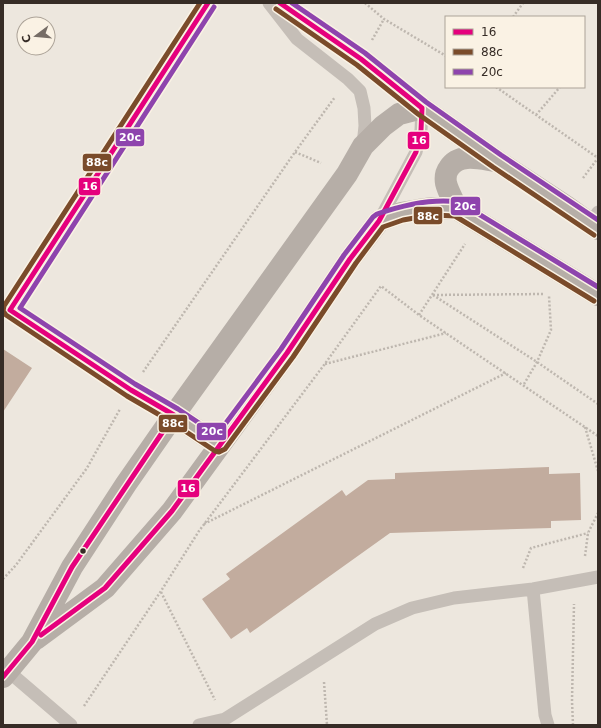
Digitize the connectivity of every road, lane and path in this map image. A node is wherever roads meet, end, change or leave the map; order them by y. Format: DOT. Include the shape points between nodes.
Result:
graph roads {
  1 [pos="208,3"];
  2 [pos="269,3"];
  3 [pos="280,3"];
  4 [pos="365,3"];
  5 [pos="523,3"];
  6 [pos="515,16"];
  7 [pos="384,19"];
  8 [pos="445,55"];
  9 [pos="361,59"];
  10 [pos="348,79"];
  11 [pos="497,88"];
  12 [pos="559,88"];
  13 [pos="422,108"];
  14 [pos="536,115"];
  15 [pos="363,146"];
  16 [pos="295,152"];
  17 [pos="598,158"];
  18 [pos="497,161"];
  19 [pos="327,166"];
  20 [pos="583,178"];
  21 [pos="458,209"];
  22 [pos="379,221"];
  23 [pos="595,222"];
  24 [pos="469,238"];
  25 [pos="543,290"];
  26 [pos="549,294"];
  27 [pos="433,295"];
  28 [pos="598,295"];
  29 [pos="555,297"];
  30 [pos="7,308"];
  31 [pos="419,315"];
  32 [pos="446,333"];
  33 [pos="538,362"];
  34 [pos="324,364"];
  35 [pos="506,373"];
  36 [pos="524,384"];
  37 [pos="131,390"];
  38 [pos="598,404"];
  39 [pos="174,415"];
  40 [pos="585,426"];
  41 [pos="598,436"];
  42 [pos="219,445"];
  43 [pos="598,471"];
  44 [pos="598,513"];
  45 [pos="204,525"];
  46 [pos="598,577"];
  47 [pos="3,579"];
  48 [pos="580,580"];
  49 [pos="533,589"];
  50 [pos="161,591"];
  51 [pos="32,642"];
  52 [pos="322,658"];
  53 [pos="4,672"];
  54 [pos="80,712"];
  55 [pos="225,719"];
  56 [pos="71,725"];
  57 [pos="199,725"];
  58 [pos="327,725"];
  59 [pos="548,725"];
  60 [pos="573,725"];
  1 -- 30 [label="lane"];
  2 -- 10 [label="lane" via="297,39"];
  3 -- 9 [label="lane"];
  4 -- 7 [label="path"];
  5 -- 6 [label="path"];
  7 -- 8 [label="path"];
  7 -- 9 [label="path"];
  9 -- 13 [label="lane"];
  10 -- 15 [label="lane" via="360,91 364,108"];
  10 -- 16 [label="path"];
  11 -- 14 [label="path"];
  12 -- 14 [label="path"];
  13 -- 15 [label="main road" via="399,114"];
  13 -- 18 [label="main road"];
  13 -- 22 [label="lane" via="416,152"];
  14 -- 17 [label="path"];
  15 -- 39 [label="main road" via="347,174"];
  16 -- 19 [label="path"];
  16 -- 37 [label="path"];
  17 -- 20 [label="path"];
  18 -- 21 [label="main road" via="470,157 452,163 446,172 446,182"];
  18 -- 23 [label="main road" via="567,207"];
  21 -- 22 [label="main road" via="419,210 400,213"];
  21 -- 28 [label="main road"];
  22 -- 42 [label="main road" via="350,259 287,354"];
  24 -- 27 [label="path"];
  25 -- 26 [label="path"];
  26 -- 27 [label="path"];
  26 -- 29 [label="path"];
  26 -- 33 [label="path" via="552,330"];
  27 -- 31 [label="path"];
  27 -- 33 [label="path"];
  30 -- 37 [label="lane"];
  31 -- 32 [label="path"];
  31 -- 34 [label="path" via="381,286"];
  32 -- 34 [label="path"];
  32 -- 35 [label="path"];
  33 -- 36 [label="path"];
  33 -- 38 [label="path"];
  34 -- 45 [label="path"];
  35 -- 36 [label="path"];
  35 -- 45 [label="path"];
  36 -- 40 [label="path"];
  37 -- 39 [label="lane"];
  37 -- 47 [label="path" via="87,468"];
  39 -- 42 [label="main road"];
  39 -- 51 [label="main road" via="72,567"];
  40 -- 41 [label="path"];
  40 -- 43 [label="path"];
  42 -- 51 [label="main road" via="172,511 105,588"];
  44 -- 48 [label="path" via="588,533"];
  45 -- 50 [label="path"];
  46 -- 48 [label="lane"];
  48 -- 49 [label="lane"];
  48 -- 60 [label="path" via="574,603"];
  49 -- 52 [label="lane" via="454,598 412,608 375,624"];
  49 -- 59 [label="lane" via="544,715"];
  50 -- 54 [label="path"];
  50 -- 55 [label="path"];
  51 -- 53 [label="main road"];
  52 -- 55 [label="lane"];
  52 -- 58 [label="path"];
  53 -- 56 [label="lane"];
  55 -- 57 [label="lane"];
}
